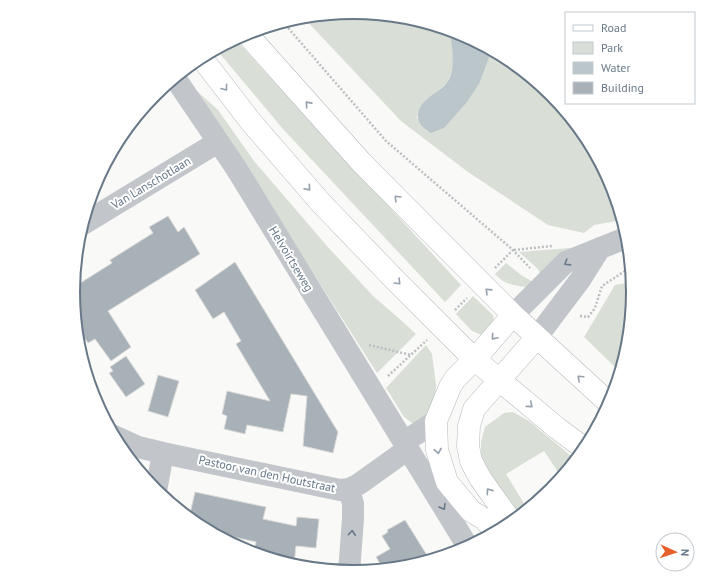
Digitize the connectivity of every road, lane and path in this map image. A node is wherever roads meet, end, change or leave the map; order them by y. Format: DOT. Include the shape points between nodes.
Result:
graph roads {
  1 [pos="287,27"];
  2 [pos="251,39"];
  3 [pos="206,63"];
  4 [pos="178,83"];
  5 [pos="218,142"];
  6 [pos="90,219"];
  7 [pos="621,240"];
  8 [pos="600,248"];
  9 [pos="513,250"];
  10 [pos="513,315"];
  11 [pos="537,337"];
  12 [pos="340,339"];
  13 [pos="412,355"];
  14 [pos="474,359"];
  15 [pos="500,380"];
  16 [pos="605,399"];
  17 [pos="436,422"];
  18 [pos="125,441"];
  19 [pos="579,445"];
  20 [pos="406,446"];
  21 [pos="163,452"];
  22 [pos="158,482"];
  23 [pos="349,489"];
  24 [pos="508,517"];
  25 [pos="491,527"];
  26 [pos="464,541"];
  27 [pos="349,565"];
  1 -- 9 [label="path" via="386,141"];
  10 -- 2 [label="main road, one-way" via="361,162"];
  3 -- 14 [label="main road, one-way" via="321,203"];
  4 -- 5 [label="street, Helvoirtseweg"];
  5 -- 6 [label="street, Van Lanschotlaan"];
  5 -- 12 [label="street, Helvoirtseweg"];
  7 -- 8 [label="street"];
  8 -- 10 [label="street, one-way" via="566,262"];
  8 -- 11 [label="street" via="580,280"];
  10 -- 11 [label="main road"];
  10 -- 14 [label="main road, one-way"];
  11 -- 15 [label="main road"];
  16 -- 11 [label="main road, one-way"];
  12 -- 13 [label="path"];
  12 -- 20 [label="street, Helvoirtseweg"];
  14 -- 15 [label="main road"];
  14 -- 17 [label="main road" via="450,387"];
  15 -- 19 [label="main road, one-way"];
  24 -- 15 [label="main road, one-way" via="480,478 471,461 468,446 469,426 474,409"];
  17 -- 20 [label="street"];
  17 -- 25 [label="main road, one-way" via="437,450 448,482 471,511"];
  18 -- 21 [label="street, Pastoor van den Houtstraat"];
  20 -- 23 [label="street, Pastoor van den Houtstraat" via="359,484"];
  20 -- 26 [label="street, Helvoirtseweg, one-way"];
  21 -- 22 [label="street"];
  21 -- 23 [label="street, Pastoor van den Houtstraat" via="340,490"];
  27 -- 23 [label="street, one-way" via="354,519"];
}
